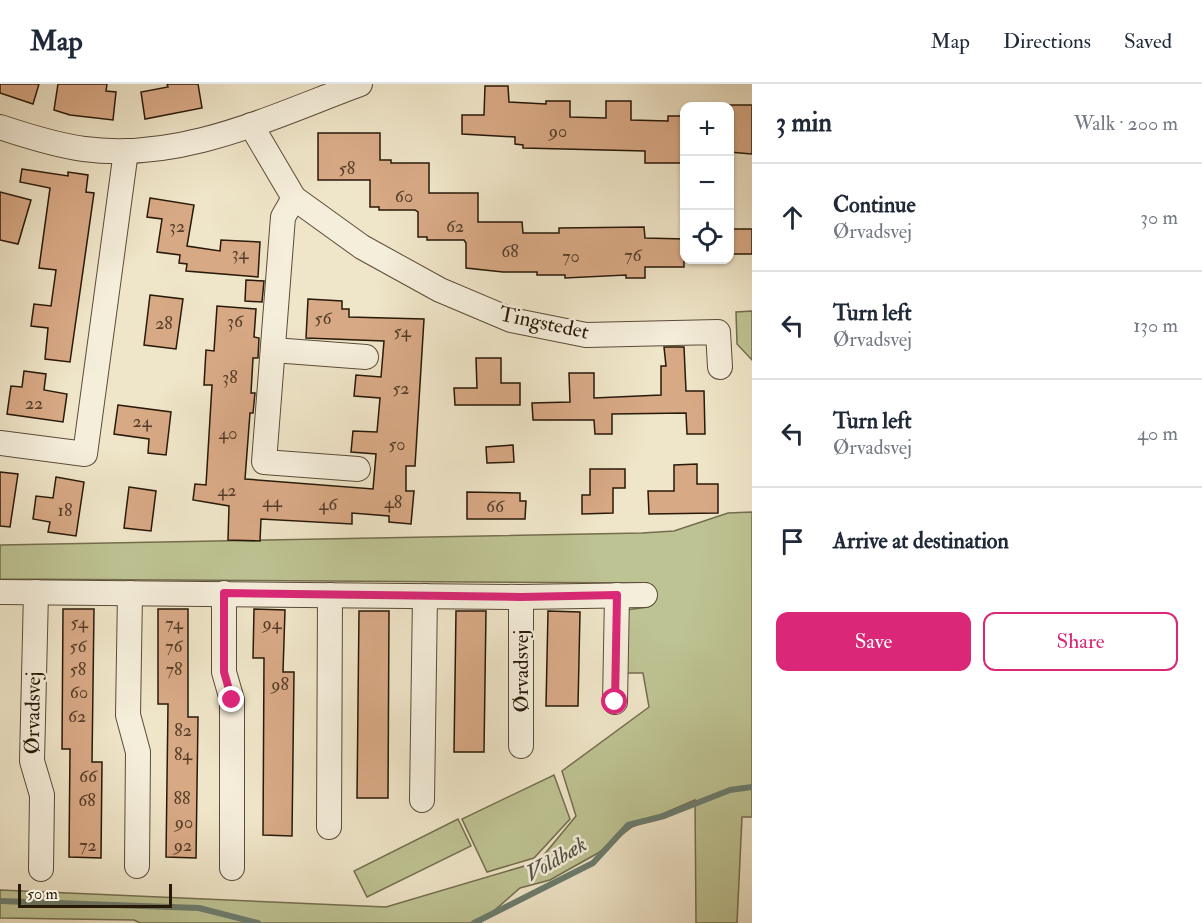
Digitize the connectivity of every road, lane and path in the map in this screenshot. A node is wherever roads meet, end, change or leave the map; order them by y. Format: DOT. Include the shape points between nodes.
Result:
graph roads {
  1 [pos="360,84"];
  2 [pos="251,125"];
  3 [pos="0,127"];
  4 [pos="126,152"];
  5 [pos="294,198"];
  6 [pos="273,350"];
  7 [pos="366,357"];
  8 [pos="720,367"];
  9 [pos="0,442"];
  10 [pos="358,469"];
  11 [pos="0,592"];
  12 [pos="36,592"];
  13 [pos="130,593"];
  14 [pos="224,593"];
  15 [pos="330,595"];
  16 [pos="617,595"];
  17 [pos="645,595"];
  18 [pos="425,596"];
  19 [pos="521,597"];
  20 [pos="615,702"];
  21 [pos="521,746"];
  22 [pos="422,800"];
  23 [pos="329,827"];
  24 [pos="136,866"];
  25 [pos="232,868"];
  26 [pos="40,869"];
  1 -- 2 [label="street"];
  2 -- 4 [label="street" via="171,148"];
  2 -- 5 [label="street, Tingstedet"];
  3 -- 4 [label="street" via="84,149"];
  4 -- 9 [label="street" via="85,454"];
  5 -- 6 [label="street" via="283,217"];
  5 -- 8 [label="street, Tingstedet" via="363,247 441,290 512,320 586,335 718,332"];
  6 -- 7 [label="street"];
  6 -- 10 [label="street" via="264,462"];
  11 -- 12 [label="street"];
  12 -- 13 [label="street"];
  12 -- 26 [label="street, Ørvadsvej" via="32,761 42,795"];
  13 -- 14 [label="street"];
  13 -- 24 [label="street" via="128,715 138,752"];
  14 -- 15 [label="street"];
  14 -- 25 [label="street" via="224,672 232,700"];
  15 -- 18 [label="street"];
  15 -- 23 [label="street"];
  16 -- 17 [label="street"];
  16 -- 19 [label="street"];
  16 -- 20 [label="street"];
  18 -- 19 [label="street"];
  18 -- 22 [label="street"];
  19 -- 21 [label="street, Ørvadsvej"];
}
